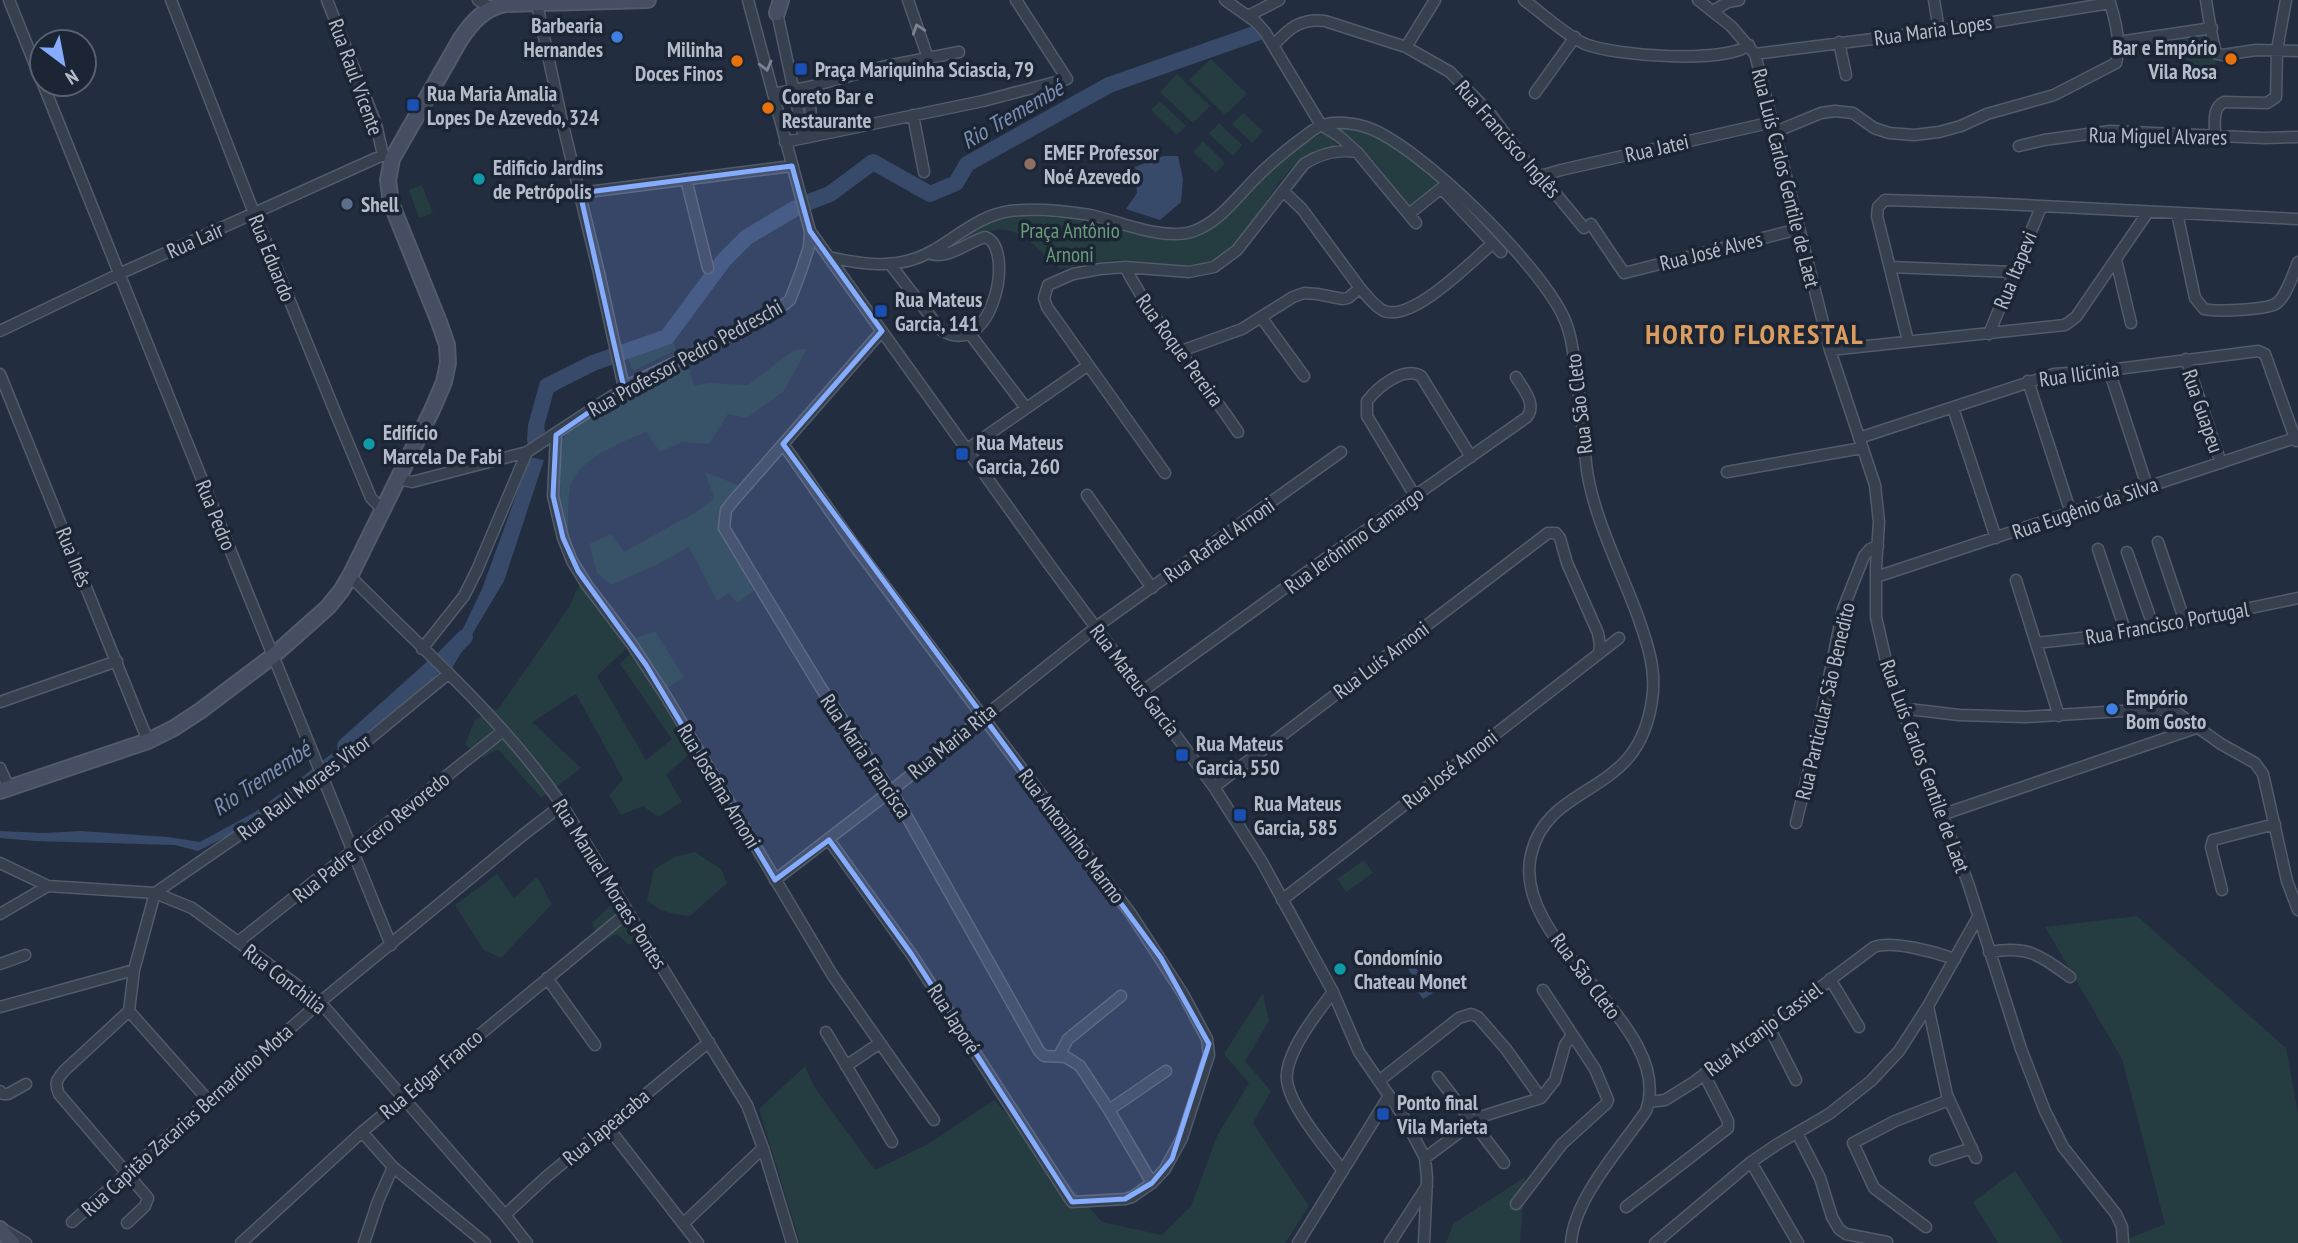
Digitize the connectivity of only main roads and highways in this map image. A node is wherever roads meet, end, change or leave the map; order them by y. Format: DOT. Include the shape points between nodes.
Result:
graph roads {
  1 [pos="648,0"];
  2 [pos="573,2"];
  3 [pos="484,4"];
  4 [pos="4,790"];
  5 [pos="0,1228"];
  6 [pos="12,1243"];
  1 -- 2 [label="main road"];
  2 -- 3 [label="main road"];
  3 -- 4 [label="main road" via="387,157 391,203 439,322 448,363 432,410 350,576 328,607 273,656 185,721 148,741"];
  5 -- 6 [label="main road"];
}
